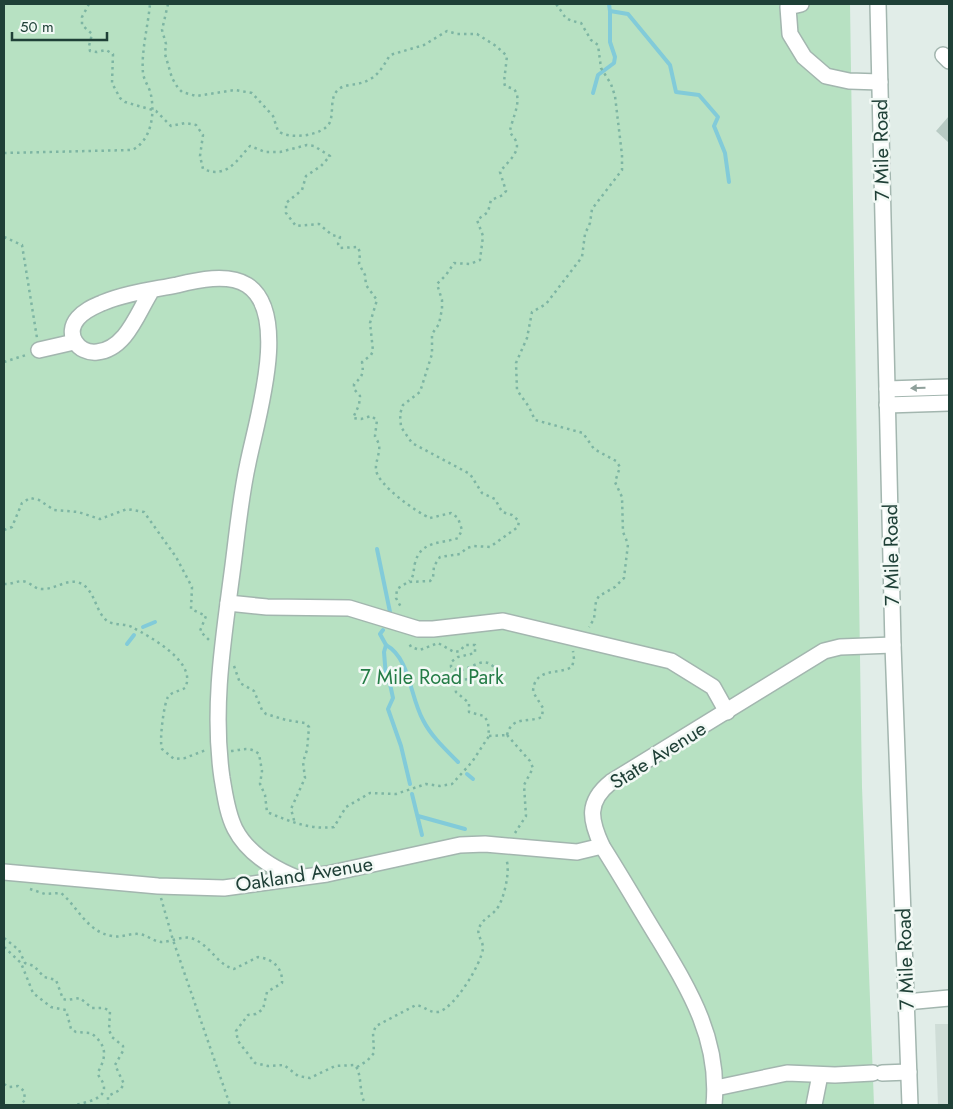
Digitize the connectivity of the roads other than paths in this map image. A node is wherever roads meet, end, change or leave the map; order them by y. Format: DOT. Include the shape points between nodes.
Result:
graph roads {
  1 [pos="801,4"];
  2 [pos="878,4"];
  3 [pos="880,82"];
  4 [pos="152,290"];
  5 [pos="74,342"];
  6 [pos="39,350"];
  7 [pos="949,387"];
  8 [pos="887,390"];
  9 [pos="949,403"];
  10 [pos="888,405"];
  11 [pos="228,603"];
  12 [pos="893,645"];
  13 [pos="726,712"];
  14 [pos="602,846"];
  15 [pos="4,872"];
  16 [pos="297,878"];
  17 [pos="949,998"];
  18 [pos="906,1002"];
  19 [pos="909,1072"];
  20 [pos="820,1075"];
  21 [pos="716,1088"];
  22 [pos="714,1105"];
  23 [pos="814,1105"];
  24 [pos="910,1105"];
  1 -- 3 [label="street" via="788,7 790,34 804,58 826,76"];
  2 -- 3 [label="street, 7 Mile Road"];
  3 -- 8 [label="street, 7 Mile Road"];
  4 -- 5 [label="street" via="89,308 76,320 72,332"];
  4 -- 5 [label="street" via="128,332 112,348 88,352"];
  4 -- 11 [label="street" via="213,279 229,280 246,284 256,293 264,308 269,330 268,353 244,484"];
  5 -- 6 [label="street"];
  7 -- 8 [label="street, one-way"];
  8 -- 10 [label="street, 7 Mile Road"];
  9 -- 10 [label="street"];
  10 -- 12 [label="street, 7 Mile Road"];
  11 -- 13 [label="street" via="267,608 349,608 403,625 433,629 503,621 671,661 713,687"];
  11 -- 16 [label="street" via="218,692 218,752 226,805 242,841 275,869"];
  12 -- 13 [label="street, State Avenue" via="840,647 824,651"];
  12 -- 18 [label="street, 7 Mile Road"];
  13 -- 14 [label="street, State Avenue" via="605,787 595,802 592,818 592,826"];
  14 -- 16 [label="street, Oakland Avenue" via="577,852 485,844 441,848"];
  14 -- 21 [label="street, State Avenue" via="695,1001 712,1048"];
  15 -- 16 [label="street, Oakland Avenue" via="158,886 224,888"];
  17 -- 18 [label="street"];
  18 -- 19 [label="street, 7 Mile Road"];
  19 -- 20 [label="street"];
  19 -- 24 [label="street, 7 Mile Road"];
  20 -- 21 [label="street" via="787,1073"];
  20 -- 23 [label="street"];
  21 -- 22 [label="street, State Avenue"];
}
